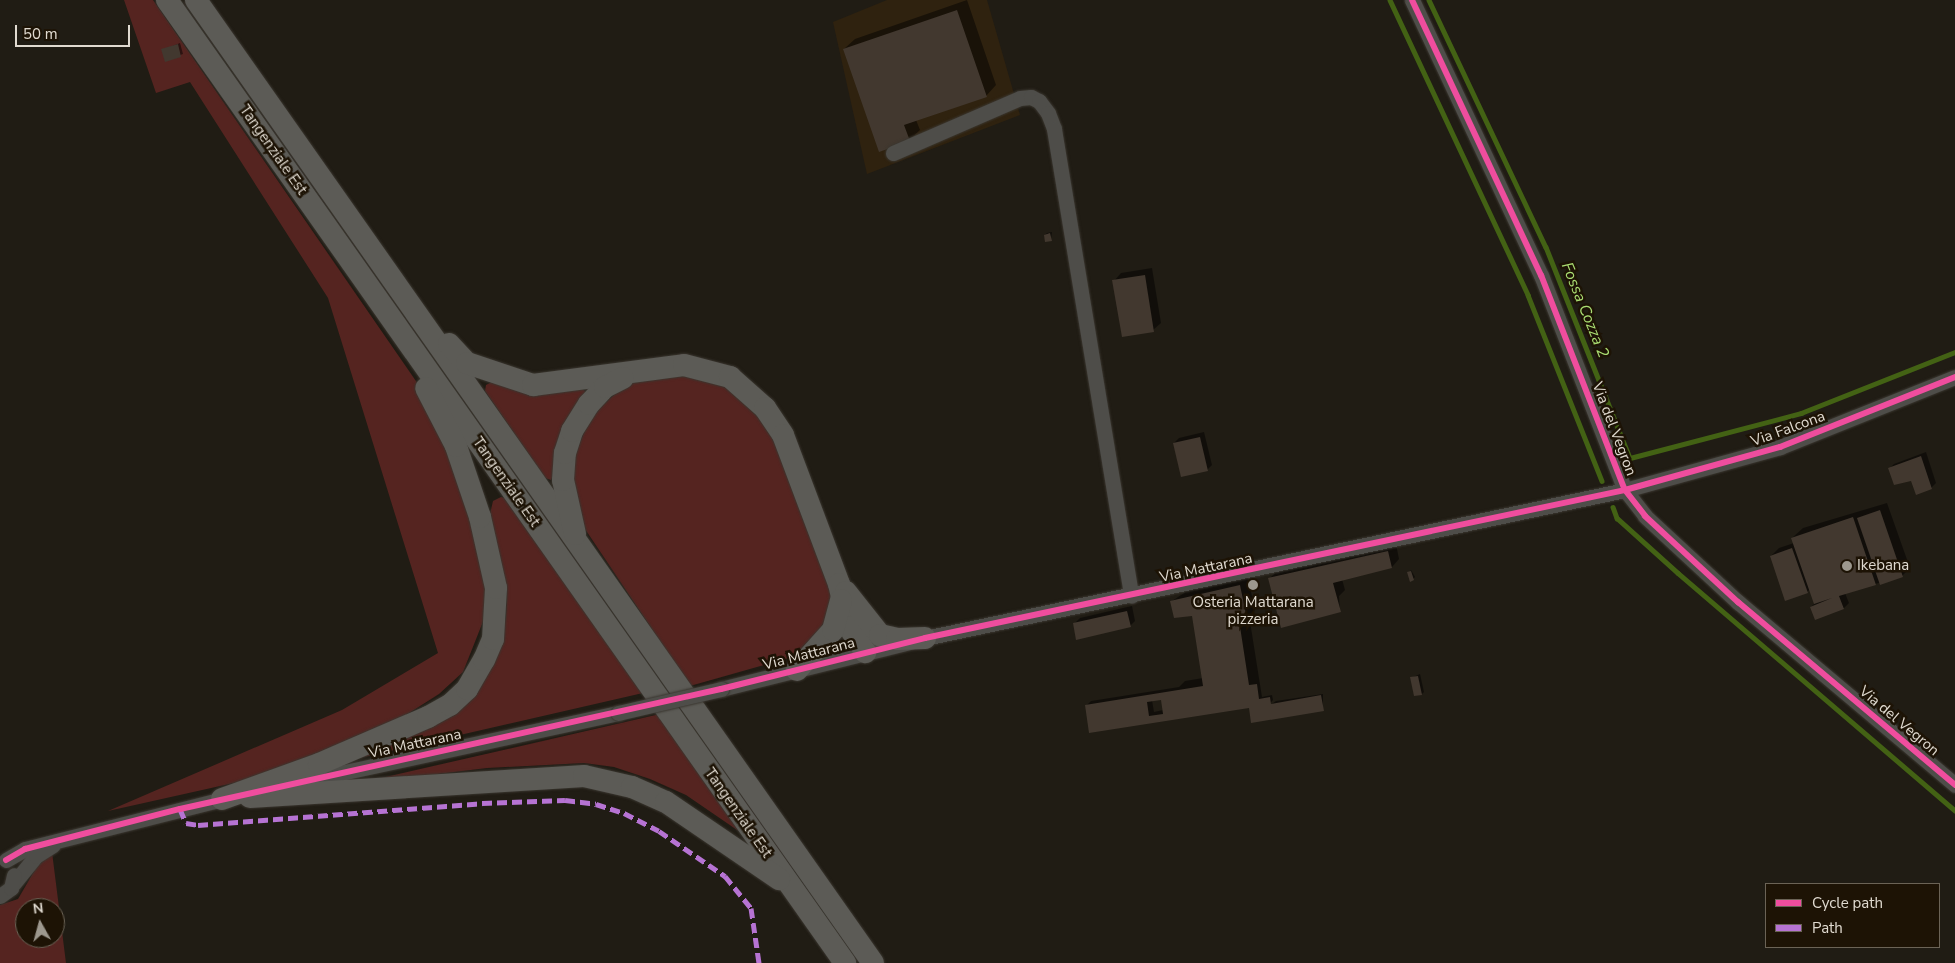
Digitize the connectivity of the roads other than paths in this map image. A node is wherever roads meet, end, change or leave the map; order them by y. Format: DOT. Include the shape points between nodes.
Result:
graph roads {
  1 [pos="167,0"];
  2 [pos="196,0"];
  3 [pos="1412,0"];
  4 [pos="893,153"];
  5 [pos="376,256"];
  6 [pos="384,309"];
  7 [pos="633,372"];
  8 [pos="1955,377"];
  9 [pos="1625,490"];
  10 [pos="577,545"];
  11 [pos="839,584"];
  12 [pos="1131,596"];
  13 [pos="867,623"];
  14 [pos="925,638"];
  15 [pos="865,652"];
  16 [pos="797,670"];
  17 [pos="1955,785"];
  18 [pos="222,799"];
  19 [pos="63,838"];
  20 [pos="3,859"];
  21 [pos="14,883"];
  22 [pos="791,887"];
  23 [pos="0,896"];
  24 [pos="845,963"];
  25 [pos="873,963"];
  1 -- 6 [label="highway, Tangenziale Est"];
  2 -- 5 [label="highway, Tangenziale Est"];
  3 -- 9 [label="street, Via del Vegron" via="1541,275"];
  4 -- 12 [label="street" via="1020,98 1031,97 1039,101 1048,114 1054,129"];
  5 -- 7 [label="highway" via="467,363 533,385"];
  5 -- 10 [label="highway, Tangenziale Est"];
  6 -- 18 [label="highway" via="456,446 480,517 496,588 493,639 467,689 450,705 318,764"];
  6 -- 22 [label="highway, Tangenziale Est"];
  7 -- 10 [label="highway" via="595,396 572,431 565,454 563,480"];
  7 -- 11 [label="highway" via="684,365 711,370 730,377 765,408 783,435"];
  8 -- 9 [label="street, Via Falcona" via="1780,447"];
  9 -- 12 [label="street, Via Mattarana"];
  9 -- 17 [label="street, Via del Vegron" via="1645,516 1738,602"];
  10 -- 25 [label="highway, Tangenziale Est"];
  11 -- 13 [label="highway"];
  11 -- 15 [label="highway" via="849,627"];
  11 -- 16 [label="highway" via="841,601 833,630"];
  12 -- 14 [label="street, Via Mattarana"];
  13 -- 14 [label="highway" via="880,635 890,638"];
  13 -- 15 [label="highway"];
  14 -- 15 [label="street, Via Mattarana"];
  15 -- 16 [label="street, Via Mattarana"];
  16 -- 18 [label="street, Via Mattarana, bridge"];
  18 -- 19 [label="street, Via Mattarana"];
  18 -- 22 [label="highway" via="584,776 632,787 666,802"];
  19 -- 20 [label="street, Via Mattarana" via="26,848"];
  19 -- 21 [label="street, Via Mattarana" via="36,856"];
  20 -- 21 [label="street" via="14,870"];
  21 -- 23 [label="street, Via Mattarana"];
  22 -- 24 [label="highway, Tangenziale Est"];
}
